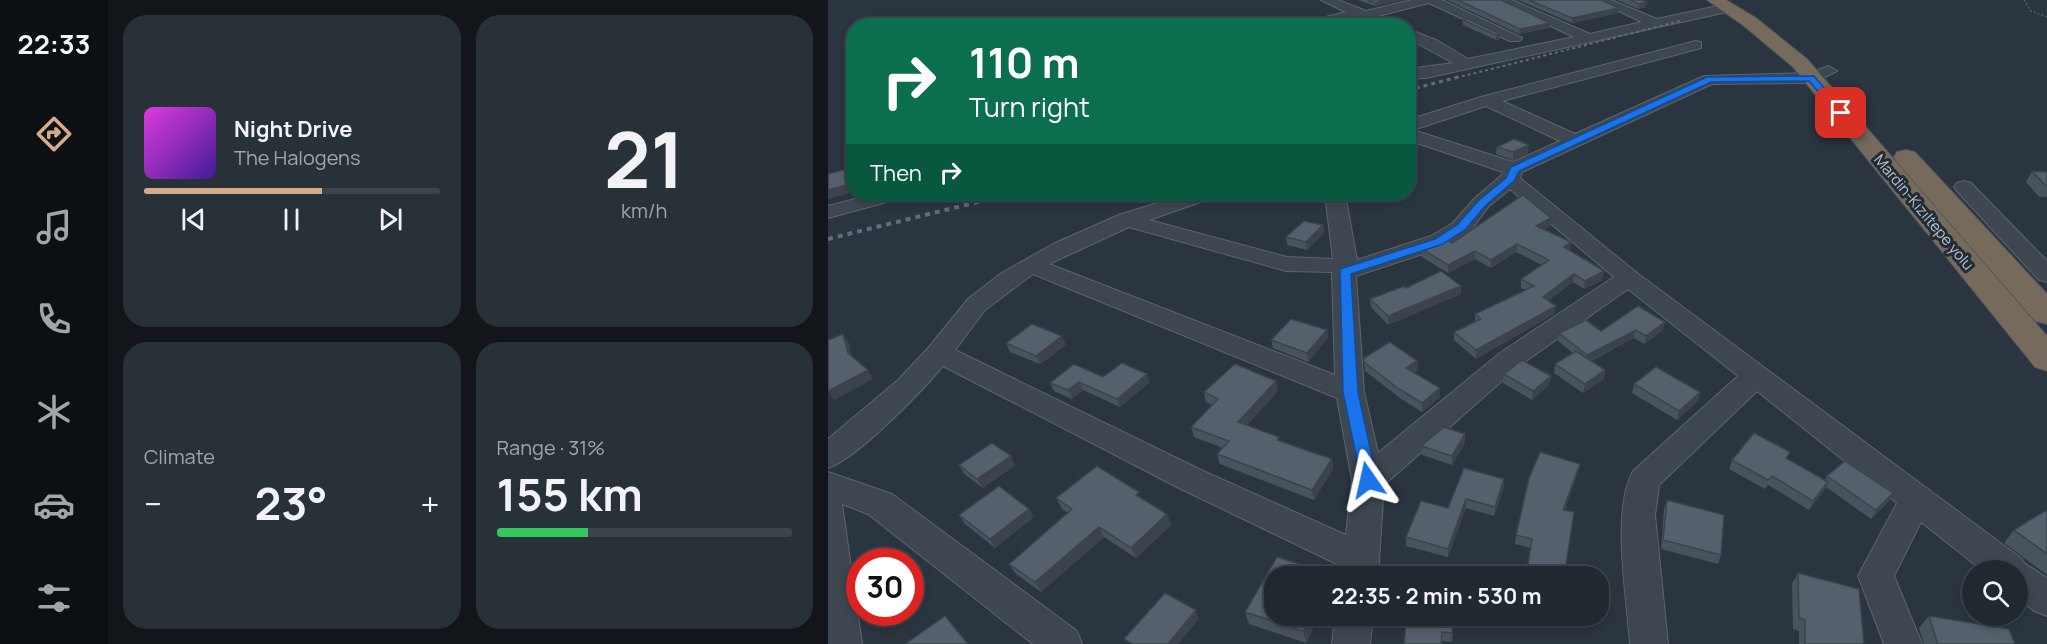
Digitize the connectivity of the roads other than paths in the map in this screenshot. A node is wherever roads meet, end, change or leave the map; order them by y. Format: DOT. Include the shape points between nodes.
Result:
graph roads {
  1 [pos="1327,0"];
  2 [pos="1427,0"];
  3 [pos="1432,0"];
  4 [pos="1601,0"];
  5 [pos="1698,0"];
  6 [pos="1543,2"];
  7 [pos="1723,4"];
  8 [pos="1520,7"];
  9 [pos="1497,8"];
  10 [pos="1363,14"];
  11 [pos="1340,18"];
  12 [pos="1373,18"];
  13 [pos="1470,18"];
  14 [pos="1653,22"];
  15 [pos="1416,37"];
  16 [pos="1586,37"];
  17 [pos="1515,38"];
  18 [pos="1704,62"];
  19 [pos="1465,64"];
  20 [pos="1416,73"];
  21 [pos="1820,75"];
  22 [pos="1487,100"];
  23 [pos="1416,123"];
  24 [pos="1416,136"];
  25 [pos="1575,141"];
  26 [pos="1512,174"];
  27 [pos="1964,187"];
  28 [pos="870,201"];
  29 [pos="1184,201"];
  30 [pos="1336,201"];
  31 [pos="828,213"];
  32 [pos="1127,220"];
  33 [pos="1031,265"];
  34 [pos="1345,269"];
  35 [pos="2047,275"];
  36 [pos="1629,278"];
  37 [pos="2047,314"];
  38 [pos="939,353"];
  39 [pos="2047,359"];
  40 [pos="1756,376"];
  41 [pos="1350,392"];
  42 [pos="828,456"];
  43 [pos="1368,480"];
  44 [pos="828,485"];
  45 [pos="1916,499"];
  46 [pos="828,508"];
  47 [pos="1996,560"];
  48 [pos="1357,566"];
  49 [pos="1361,566"];
  50 [pos="2028,585"];
  51 [pos="2047,599"];
  52 [pos="1353,626"];
  53 [pos="843,644"];
  54 [pos="1063,644"];
  55 [pos="1351,644"];
  56 [pos="1649,644"];
  57 [pos="1903,644"];
  1 -- 10 [label="street"];
  2 -- 10 [label="street"];
  3 -- 13 [label="street"];
  4 -- 14 [label="street"];
  5 -- 7 [label="street"];
  6 -- 8 [label="street"];
  7 -- 14 [label="street"];
  7 -- 18 [label="street" via="1710,20"];
  7 -- 21 [label="highway, Mardin-Kızıltepe yolu"];
  8 -- 9 [label="street"];
  8 -- 16 [label="street"];
  9 -- 13 [label="street"];
  10 -- 11 [label="street"];
  10 -- 12 [label="street"];
  13 -- 17 [label="street"];
  14 -- 16 [label="street"];
  15 -- 19 [label="street"];
  16 -- 19 [label="street"];
  18 -- 21 [label="street"];
  18 -- 22 [label="street"];
  18 -- 25 [label="street" via="1710,79"];
  19 -- 20 [label="street"];
  21 -- 37 [label="highway, Mardin-Kızıltepe yolu"];
  21 -- 39 [label="highway, Mardin-Kızıltepe yolu"];
  22 -- 23 [label="street"];
  22 -- 25 [label="street"];
  24 -- 26 [label="street" via="1481,156"];
  25 -- 26 [label="street"];
  26 -- 34 [label="street" via="1461,228 1439,241"];
  26 -- 36 [label="street"];
  27 -- 35 [label="street"];
  28 -- 31 [label="street"];
  29 -- 32 [label="street"];
  30 -- 34 [label="street"];
  32 -- 33 [label="street"];
  32 -- 34 [label="street" via="1286,264"];
  33 -- 38 [label="street" via="982,299"];
  33 -- 41 [label="street"];
  34 -- 41 [label="street"];
  36 -- 40 [label="street"];
  36 -- 43 [label="street" via="1510,359"];
  38 -- 42 [label="street" via="901,396"];
  38 -- 48 [label="street"];
  40 -- 45 [label="street"];
  40 -- 56 [label="street" via="1644,480 1638,515"];
  41 -- 43 [label="street"];
  43 -- 49 [label="street"];
  44 -- 54 [label="street" via="880,504"];
  45 -- 47 [label="street"];
  45 -- 57 [label="street" via="1876,576"];
  46 -- 53 [label="street"];
  50 -- 51 [label="street"];
  52 -- 55 [label="street"];
}
